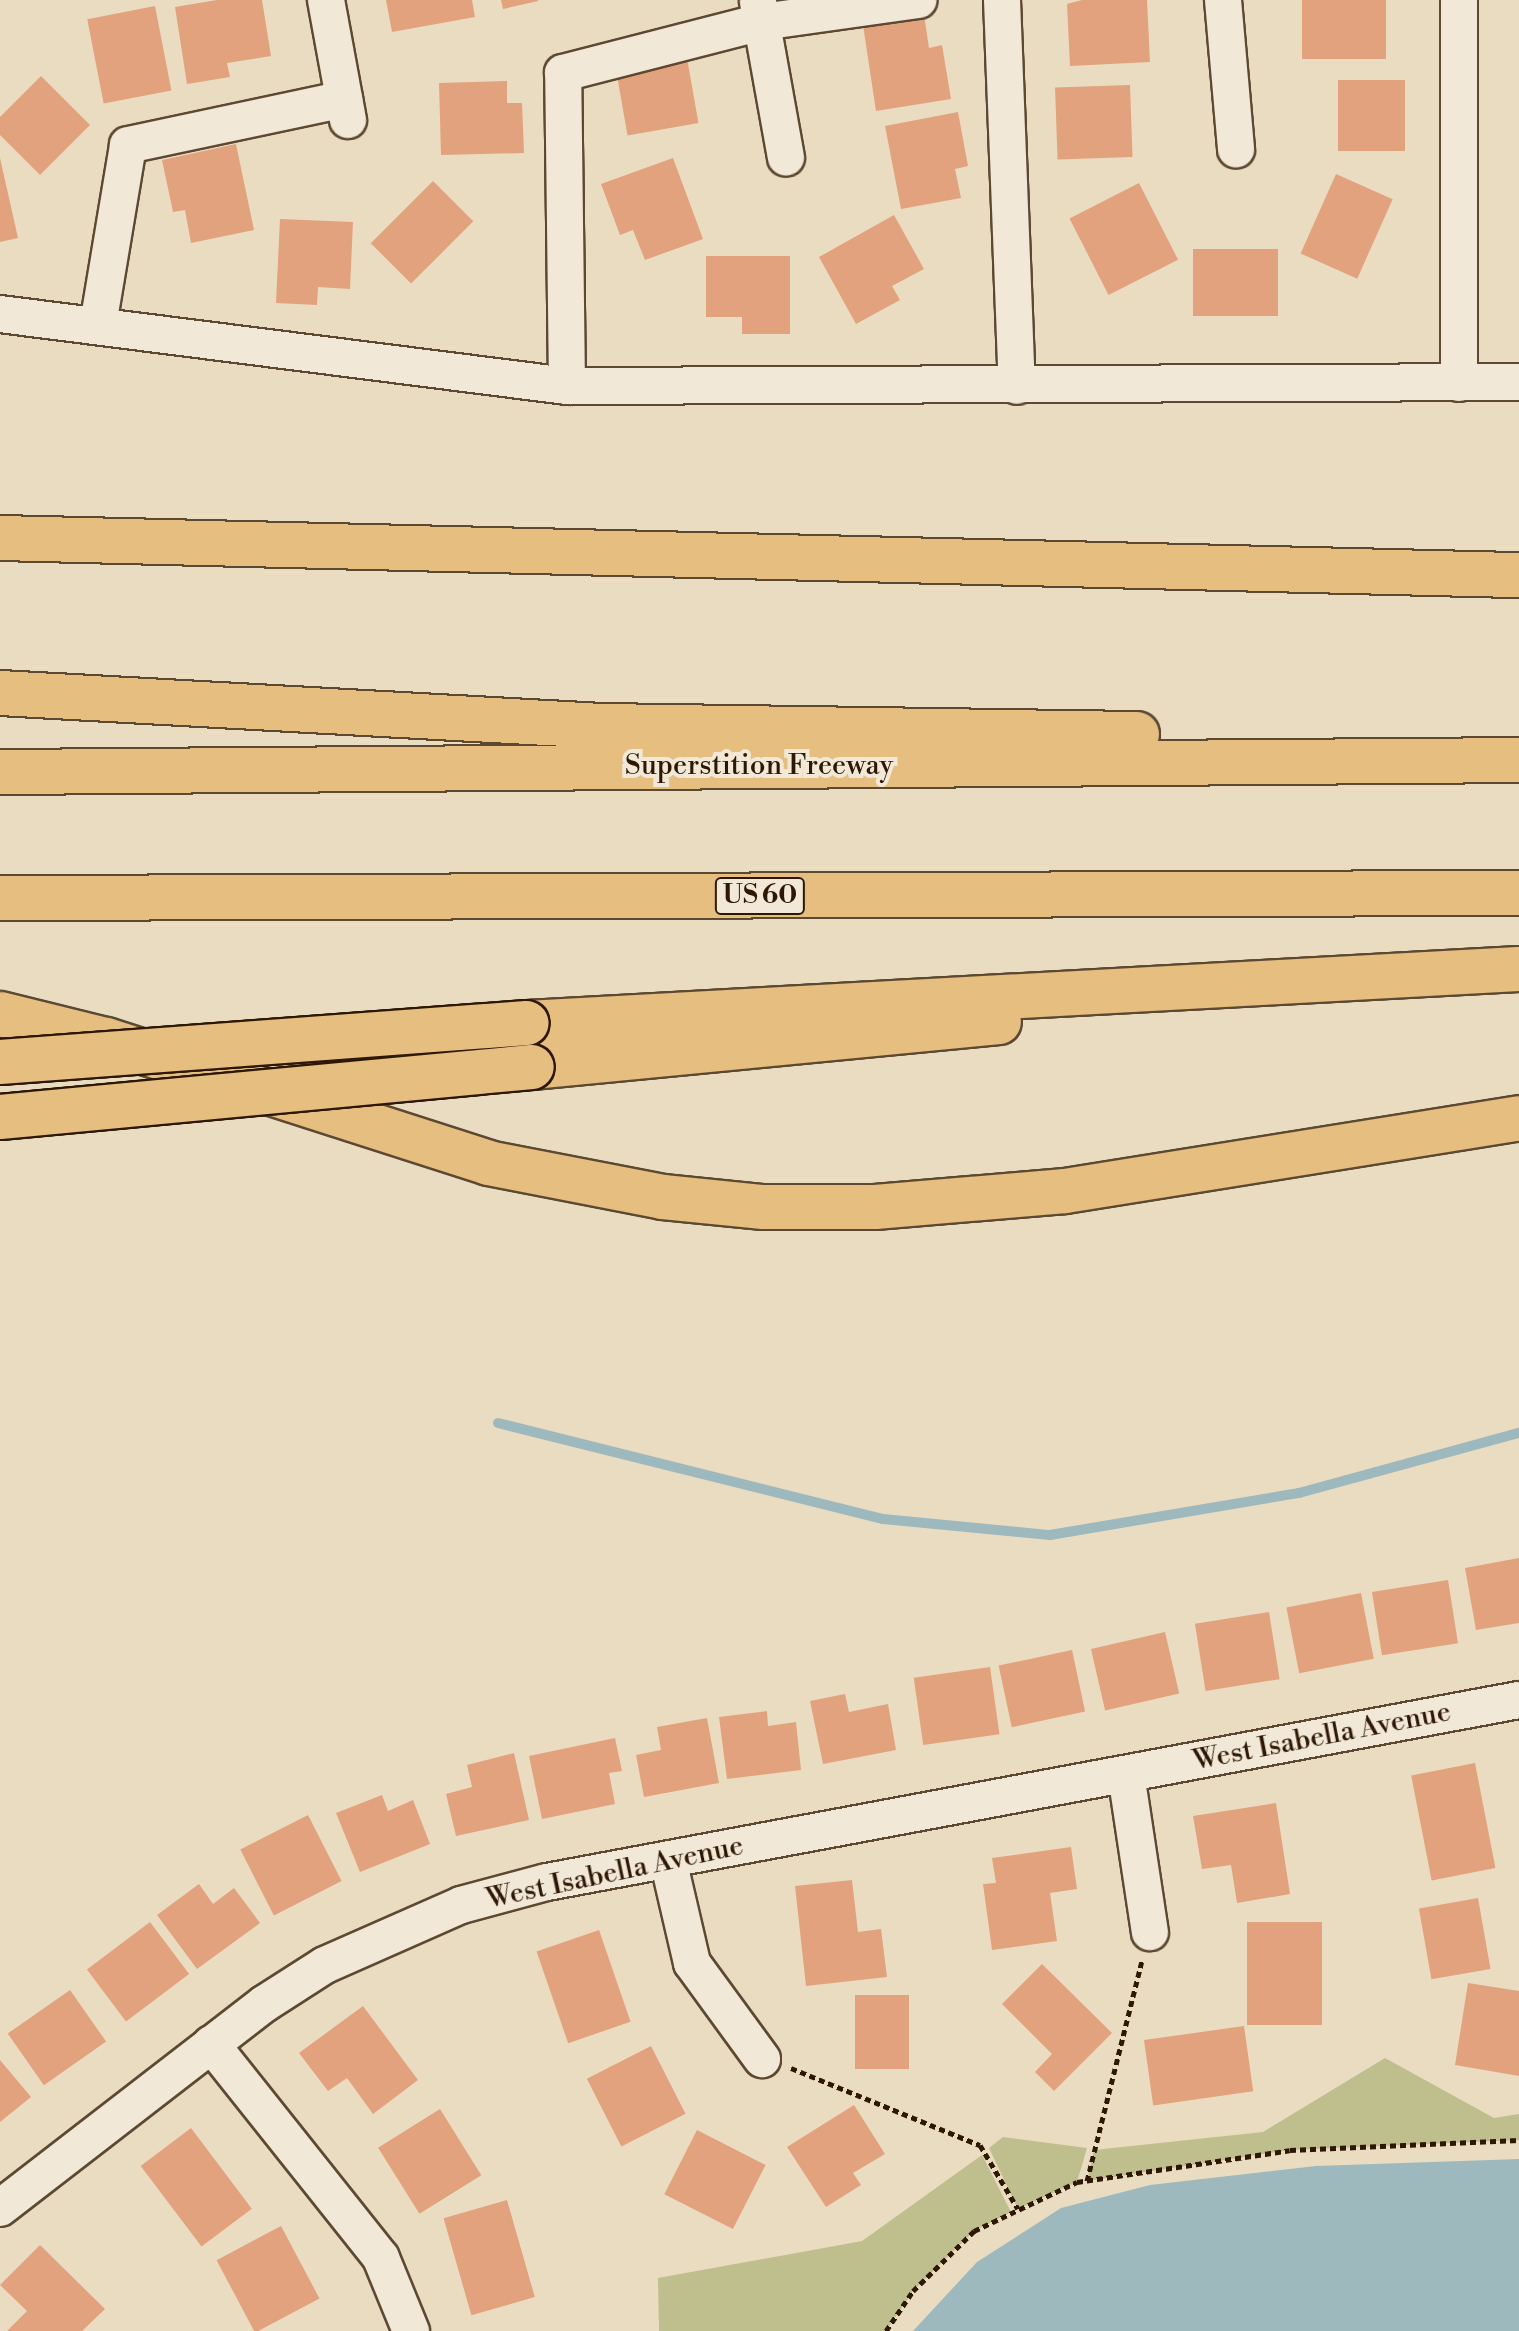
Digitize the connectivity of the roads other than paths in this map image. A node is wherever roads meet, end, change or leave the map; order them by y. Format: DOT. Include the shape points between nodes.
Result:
graph roads {
  1 [pos="326,0"];
  2 [pos="918,0"];
  3 [pos="1002,0"];
  4 [pos="1223,0"];
  5 [pos="1459,0"];
  6 [pos="760,11"];
  7 [pos="1236,149"];
  8 [pos="786,157"];
  9 [pos="0,314"];
  10 [pos="98,325"];
  11 [pos="1519,382"];
  12 [pos="1459,383"];
  13 [pos="567,386"];
  14 [pos="1017,386"];
  15 [pos="0,538"];
  16 [pos="1519,575"];
  17 [pos="0,693"];
  18 [pos="1430,760"];
  19 [pos="1519,760"];
  20 [pos="0,772"];
  21 [pos="1519,893"];
  22 [pos="0,898"];
  23 [pos="1519,971"];
  24 [pos="0,1014"];
  25 [pos="0,1062"];
  26 [pos="0,1117"];
  27 [pos="1519,1118"];
  28 [pos="1519,1700"];
  29 [pos="1126,1774"];
  30 [pos="669,1864"];
  31 [pos="1150,1932"];
  32 [pos="211,2044"];
  33 [pos="762,2059"];
  34 [pos="0,2208"];
  35 [pos="411,2331"];
  1 -- 10 [label="street" via="346,111 128,145"];
  2 -- 6 [label="street"];
  3 -- 14 [label="street"];
  4 -- 7 [label="street"];
  5 -- 12 [label="street"];
  6 -- 8 [label="street"];
  6 -- 13 [label="street" via="563,73"];
  9 -- 10 [label="street"];
  10 -- 13 [label="street"];
  11 -- 12 [label="street"];
  12 -- 14 [label="street"];
  13 -- 14 [label="street"];
  15 -- 16 [label="highway"];
  17 -- 18 [label="highway" via="602,726 1125,732"];
  18 -- 19 [label="highway, Superstition Freeway"];
  18 -- 20 [label="highway, Superstition Freeway"];
  21 -- 22 [label="highway, US 60"];
  23 -- 25 [label="highway, bridge" via="527,1023"];
  23 -- 26 [label="highway, bridge"];
  24 -- 27 [label="highway" via="106,1040 488,1163 647,1195 764,1207 875,1207 1065,1191"];
  28 -- 29 [label="street, West Isabella Avenue"];
  29 -- 30 [label="street, West Isabella Avenue"];
  29 -- 31 [label="street"];
  30 -- 32 [label="street, West Isabella Avenue" via="547,1882 395,1930 325,1965"];
  30 -- 33 [label="street" via="692,1963"];
  32 -- 34 [label="street, West Isabella Avenue"];
  32 -- 35 [label="street" via="381,2258"];
}
